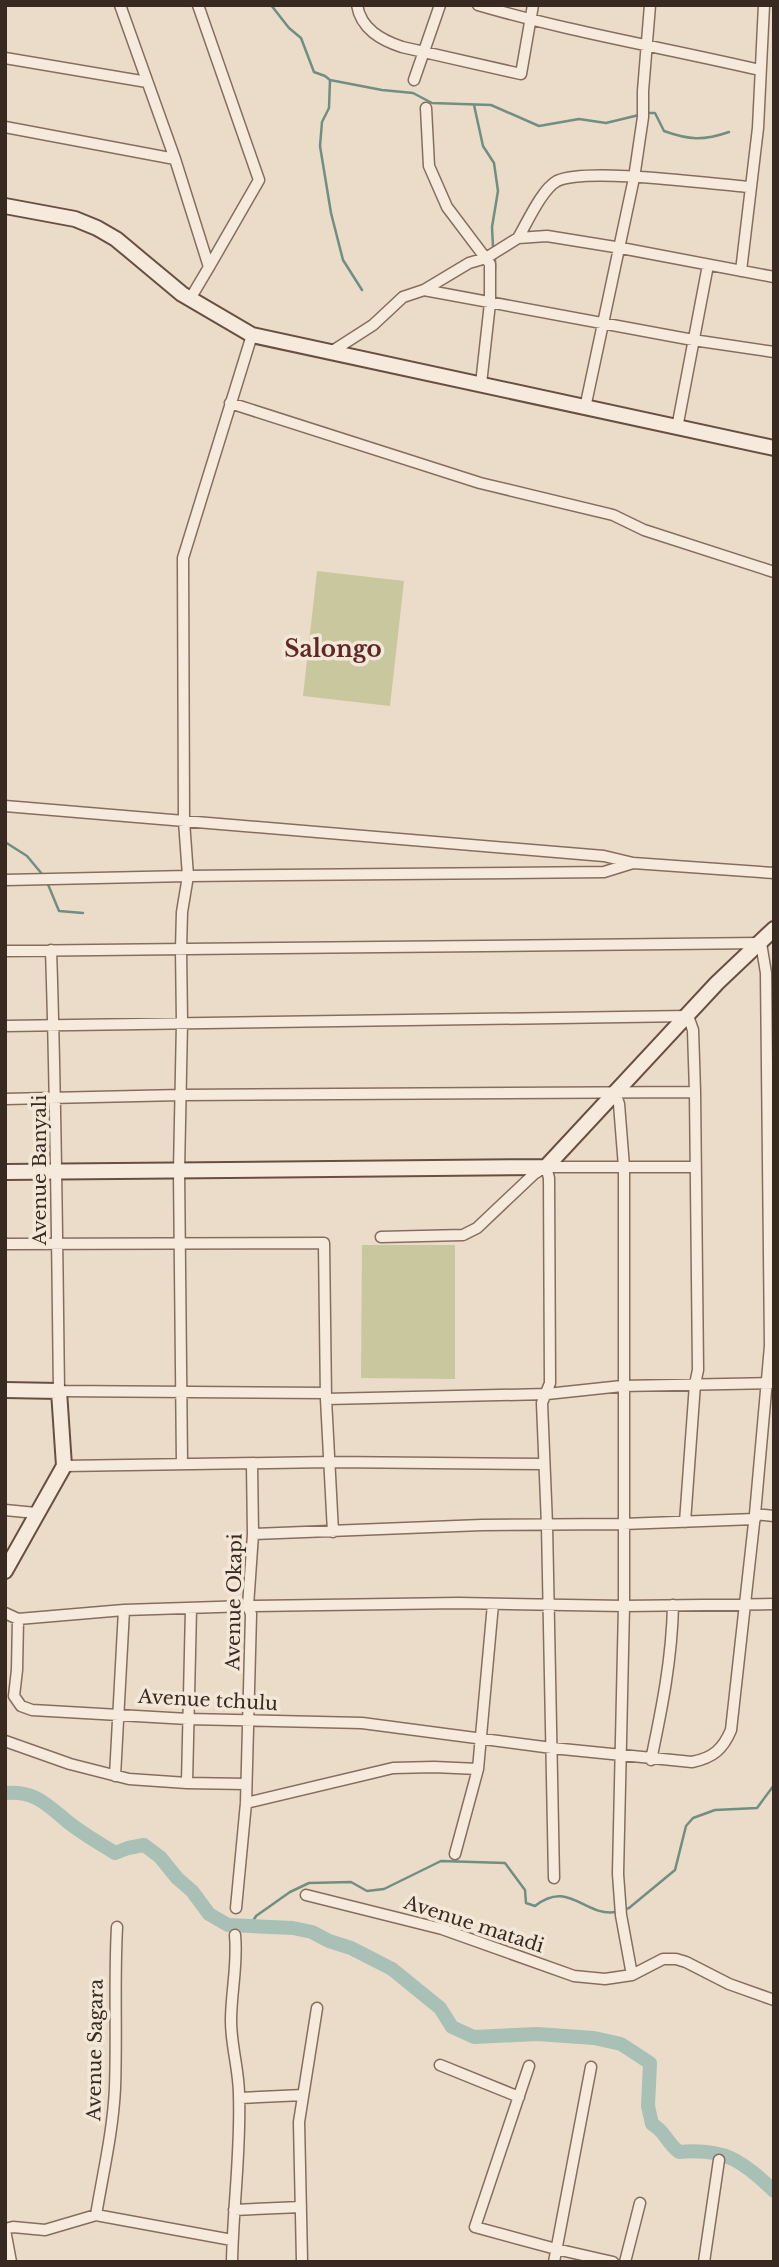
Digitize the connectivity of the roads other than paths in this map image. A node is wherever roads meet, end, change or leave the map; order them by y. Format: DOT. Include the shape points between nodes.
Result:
graph roads {
  1 [pos="120,5"];
  2 [pos="198,5"];
  3 [pos="357,5"];
  4 [pos="440,5"];
  5 [pos="478,5"];
  6 [pos="533,5"];
  7 [pos="650,5"];
  8 [pos="761,6"];
  9 [pos="532,21"];
  10 [pos="648,44"];
  11 [pos="425,52"];
  12 [pos="5,58"];
  13 [pos="760,70"];
  14 [pos="414,80"];
  15 [pos="147,82"];
  16 [pos="426,108"];
  17 [pos="5,127"];
  18 [pos="175,159"];
  19 [pos="634,178"];
  20 [pos="750,187"];
  21 [pos="5,206"];
  22 [pos="517,238"];
  23 [pos="621,248"];
  24 [pos="486,258"];
  25 [pos="708,265"];
  26 [pos="209,267"];
  27 [pos="741,271"];
  28 [pos="774,277"];
  29 [pos="425,290"];
  30 [pos="190,299"];
  31 [pos="490,303"];
  32 [pos="605,322"];
  33 [pos="252,335"];
  34 [pos="693,340"];
  35 [pos="331,352"];
  36 [pos="774,352"];
  37 [pos="481,384"];
  38 [pos="230,403"];
  39 [pos="585,408"];
  40 [pos="677,428"];
  41 [pos="774,448"];
  42 [pos="774,572"];
  43 [pos="5,806"];
  44 [pos="184,821"];
  45 [pos="633,863"];
  46 [pos="774,873"];
  47 [pos="188,876"];
  48 [pos="5,880"];
  49 [pos="774,929"];
  50 [pos="761,943"];
  51 [pos="181,949"];
  52 [pos="51,950"];
  53 [pos="5,951"];
  54 [pos="688,1016"];
  55 [pos="182,1022"];
  56 [pos="5,1026"];
  57 [pos="54,1026"];
  58 [pos="615,1092"];
  59 [pos="695,1092"];
  60 [pos="181,1095"];
  61 [pos="5,1099"];
  62 [pos="57,1100"];
  63 [pos="546,1167"];
  64 [pos="624,1167"];
  65 [pos="695,1167"];
  66 [pos="179,1171"];
  67 [pos="5,1172"];
  68 [pos="55,1172"];
  69 [pos="381,1237"];
  70 [pos="5,1244"];
  71 [pos="57,1244"];
  72 [pos="179,1244"];
  73 [pos="772,1344"];
  74 [pos="770,1382"];
  75 [pos="695,1384"];
  76 [pos="622,1386"];
  77 [pos="5,1390"];
  78 [pos="59,1391"];
  79 [pos="182,1391"];
  80 [pos="547,1394"];
  81 [pos="326,1396"];
  82 [pos="330,1462"];
  83 [pos="182,1464"];
  84 [pos="252,1464"];
  85 [pos="544,1464"];
  86 [pos="64,1466"];
  87 [pos="5,1510"];
  88 [pos="36,1513"];
  89 [pos="755,1516"];
  90 [pos="774,1516"];
  91 [pos="685,1522"];
  92 [pos="623,1524"];
  93 [pos="547,1525"];
  94 [pos="333,1532"];
  95 [pos="253,1534"];
  96 [pos="5,1571"];
  97 [pos="493,1604"];
  98 [pos="746,1604"];
  99 [pos="774,1604"];
  100 [pos="549,1605"];
  101 [pos="673,1605"];
  102 [pos="248,1606"];
  103 [pos="624,1606"];
  104 [pos="191,1609"];
  105 [pos="124,1610"];
  106 [pos="5,1614"];
  107 [pos="18,1619"];
  108 [pos="118,1713"];
  109 [pos="188,1719"];
  110 [pos="249,1721"];
  111 [pos="482,1738"];
  112 [pos="5,1741"];
  113 [pos="552,1748"];
  114 [pos="620,1756"];
  115 [pos="651,1760"];
  116 [pos="478,1769"];
  117 [pos="115,1776"];
  118 [pos="187,1783"];
  119 [pos="246,1784"];
  120 [pos="246,1803"];
  121 [pos="455,1854"];
  122 [pos="554,1878"];
  123 [pos="306,1895"];
  124 [pos="236,1908"];
  125 [pos="117,1927"];
  126 [pos="235,1935"];
  127 [pos="632,1975"];
  128 [pos="774,2000"];
  129 [pos="317,2008"];
  130 [pos="440,2065"];
  131 [pos="529,2066"];
  132 [pos="591,2067"];
  133 [pos="303,2095"];
  134 [pos="519,2096"];
  135 [pos="240,2098"];
  136 [pos="719,2160"];
  137 [pos="640,2203"];
  138 [pos="301,2207"];
  139 [pos="234,2210"];
  140 [pos="96,2215"];
  141 [pos="5,2230"];
  142 [pos="232,2240"];
  143 [pos="556,2249"];
  144 [pos="302,2261"];
  145 [pos="11,2262"];
  146 [pos="232,2262"];
  147 [pos="554,2262"];
  148 [pos="613,2262"];
  149 [pos="625,2262"];
  150 [pos="704,2262"];
  1 -- 15 [label="street"];
  2 -- 26 [label="street" via="259,180"];
  3 -- 11 [label="street" via="370,30 384,41"];
  4 -- 11 [label="street"];
  5 -- 9 [label="street"];
  6 -- 9 [label="street"];
  7 -- 10 [label="street"];
  8 -- 13 [label="street"];
  9 -- 10 [label="street"];
  9 -- 11 [label="street" via="521,74"];
  10 -- 13 [label="street"];
  10 -- 19 [label="street"];
  11 -- 14 [label="street"];
  12 -- 15 [label="street"];
  13 -- 20 [label="street"];
  15 -- 18 [label="street"];
  16 -- 24 [label="street" via="429,166 447,207"];
  17 -- 18 [label="street"];
  18 -- 26 [label="street"];
  19 -- 20 [label="street"];
  19 -- 22 [label="street" via="557,181 545,192"];
  19 -- 23 [label="street"];
  20 -- 27 [label="street"];
  21 -- 30 [label="street" via="75,219 97,228"];
  22 -- 23 [label="street" via="547,236"];
  22 -- 24 [label="street"];
  23 -- 25 [label="street"];
  23 -- 32 [label="street"];
  24 -- 29 [label="street" via="468,263"];
  24 -- 31 [label="street"];
  25 -- 27 [label="street"];
  25 -- 34 [label="street"];
  26 -- 30 [label="street"];
  27 -- 28 [label="street"];
  29 -- 31 [label="street"];
  29 -- 35 [label="street" via="403,297 373,325"];
  30 -- 33 [label="street"];
  31 -- 32 [label="street"];
  31 -- 37 [label="street"];
  32 -- 34 [label="street"];
  32 -- 39 [label="street"];
  33 -- 35 [label="street"];
  33 -- 38 [label="street"];
  34 -- 36 [label="street"];
  34 -- 40 [label="street"];
  35 -- 37 [label="street"];
  37 -- 39 [label="street"];
  38 -- 42 [label="street" via="480,482 613,515 644,530"];
  38 -- 44 [label="street" via="183,558"];
  39 -- 40 [label="street"];
  40 -- 41 [label="street"];
  43 -- 44 [label="street"];
  44 -- 45 [label="street" via="604,856"];
  44 -- 47 [label="street"];
  45 -- 46 [label="street"];
  45 -- 47 [label="street" via="604,872"];
  47 -- 48 [label="street"];
  47 -- 51 [label="street"];
  49 -- 50 [label="street"];
  50 -- 51 [label="street"];
  50 -- 54 [label="street"];
  50 -- 73 [label="street, Avenue tchulu" via="766,973"];
  51 -- 52 [label="street"];
  51 -- 55 [label="street"];
  52 -- 53 [label="street"];
  52 -- 57 [label="street, Avenue Banyali"];
  54 -- 55 [label="street"];
  54 -- 58 [label="street"];
  54 -- 59 [label="street"];
  55 -- 57 [label="street"];
  55 -- 60 [label="street"];
  56 -- 57 [label="street"];
  57 -- 62 [label="street, Avenue Banyali"];
  58 -- 59 [label="street"];
  58 -- 60 [label="street"];
  58 -- 63 [label="street"];
  58 -- 64 [label="street" via="620,1104"];
  59 -- 65 [label="street"];
  60 -- 62 [label="street"];
  60 -- 66 [label="street"];
  61 -- 62 [label="street"];
  62 -- 68 [label="street, Avenue Banyali"];
  63 -- 64 [label="street"];
  63 -- 66 [label="street"];
  63 -- 69 [label="street" via="463,1235"];
  63 -- 80 [label="street"];
  64 -- 65 [label="street"];
  64 -- 76 [label="street"];
  65 -- 75 [label="street"];
  66 -- 68 [label="street"];
  66 -- 72 [label="street"];
  67 -- 68 [label="street"];
  68 -- 71 [label="street, Avenue Banyali"];
  70 -- 71 [label="street"];
  71 -- 72 [label="street"];
  71 -- 78 [label="street, Avenue Banyali"];
  72 -- 79 [label="street"];
  72 -- 81 [label="street" via="324,1244"];
  73 -- 74 [label="street, Avenue tchulu"];
  74 -- 75 [label="street"];
  74 -- 89 [label="street, Avenue tchulu"];
  75 -- 76 [label="street"];
  75 -- 91 [label="street"];
  76 -- 80 [label="street"];
  76 -- 92 [label="street"];
  77 -- 78 [label="street"];
  78 -- 79 [label="street"];
  78 -- 86 [label="street"];
  79 -- 81 [label="street"];
  79 -- 83 [label="street"];
  80 -- 81 [label="street"];
  80 -- 85 [label="street" via="542,1403"];
  81 -- 82 [label="street"];
  82 -- 84 [label="street"];
  82 -- 85 [label="street"];
  82 -- 94 [label="street"];
  83 -- 84 [label="street"];
  83 -- 86 [label="street"];
  84 -- 95 [label="street, Avenue Okapi"];
  85 -- 93 [label="street"];
  86 -- 88 [label="street"];
  87 -- 88 [label="street"];
  88 -- 96 [label="street"];
  89 -- 90 [label="street"];
  89 -- 91 [label="street"];
  89 -- 98 [label="street, Avenue tchulu"];
  91 -- 92 [label="street"];
  92 -- 93 [label="street"];
  92 -- 103 [label="street"];
  93 -- 94 [label="street"];
  93 -- 100 [label="street"];
  94 -- 95 [label="street"];
  95 -- 102 [label="street, Avenue Okapi"];
  97 -- 100 [label="street"];
  97 -- 102 [label="street"];
  97 -- 111 [label="street"];
  98 -- 99 [label="street"];
  98 -- 101 [label="street"];
  98 -- 115 [label="street, Avenue tchulu" via="731,1730 724,1745 704,1760"];
  100 -- 103 [label="street"];
  100 -- 113 [label="street"];
  101 -- 103 [label="street"];
  101 -- 115 [label="street" via="666,1687"];
  102 -- 104 [label="street"];
  102 -- 110 [label="street, Avenue Okapi"];
  103 -- 114 [label="street"];
  104 -- 105 [label="street"];
  104 -- 109 [label="street"];
  105 -- 107 [label="street"];
  105 -- 108 [label="street"];
  106 -- 107 [label="street"];
  107 -- 108 [label="street, Avenue tchulu" via="14,1696 21,1706"];
  108 -- 109 [label="street, Avenue tchulu"];
  108 -- 117 [label="street"];
  109 -- 110 [label="street, Avenue tchulu"];
  109 -- 118 [label="street"];
  110 -- 111 [label="street, Avenue tchulu" via="362,1723"];
  110 -- 119 [label="street, Avenue Okapi"];
  111 -- 113 [label="street, Avenue tchulu"];
  111 -- 116 [label="street"];
  112 -- 117 [label="street"];
  113 -- 114 [label="street, Avenue tchulu"];
  113 -- 122 [label="street"];
  114 -- 115 [label="street, Avenue tchulu"];
  114 -- 127 [label="street" via="618,1874"];
  116 -- 120 [label="street" via="393,1768"];
  116 -- 121 [label="street"];
  117 -- 118 [label="street"];
  118 -- 119 [label="street"];
  119 -- 120 [label="street, Avenue Okapi"];
  120 -- 124 [label="street, Avenue Okapi"];
  123 -- 127 [label="street, Avenue matadi" via="442,1928 574,1976 605,1979"];
  125 -- 140 [label="street, Avenue Sagara" via="115,2087"];
  126 -- 135 [label="street" via="231,2017"];
  127 -- 128 [label="street" via="663,1959 676,1959"];
  129 -- 133 [label="street"];
  130 -- 134 [label="street"];
  131 -- 134 [label="street"];
  132 -- 143 [label="street"];
  133 -- 135 [label="street"];
  133 -- 138 [label="street" via="299,2122"];
  134 -- 143 [label="street" via="475,2227"];
  135 -- 139 [label="street"];
  136 -- 150 [label="street"];
  137 -- 149 [label="street"];
  138 -- 139 [label="street"];
  138 -- 144 [label="street"];
  139 -- 142 [label="street"];
  140 -- 141 [label="street" via="45,2230"];
  140 -- 142 [label="street"];
  141 -- 145 [label="street"];
  142 -- 146 [label="street"];
  143 -- 147 [label="street"];
  143 -- 148 [label="street"];
}
